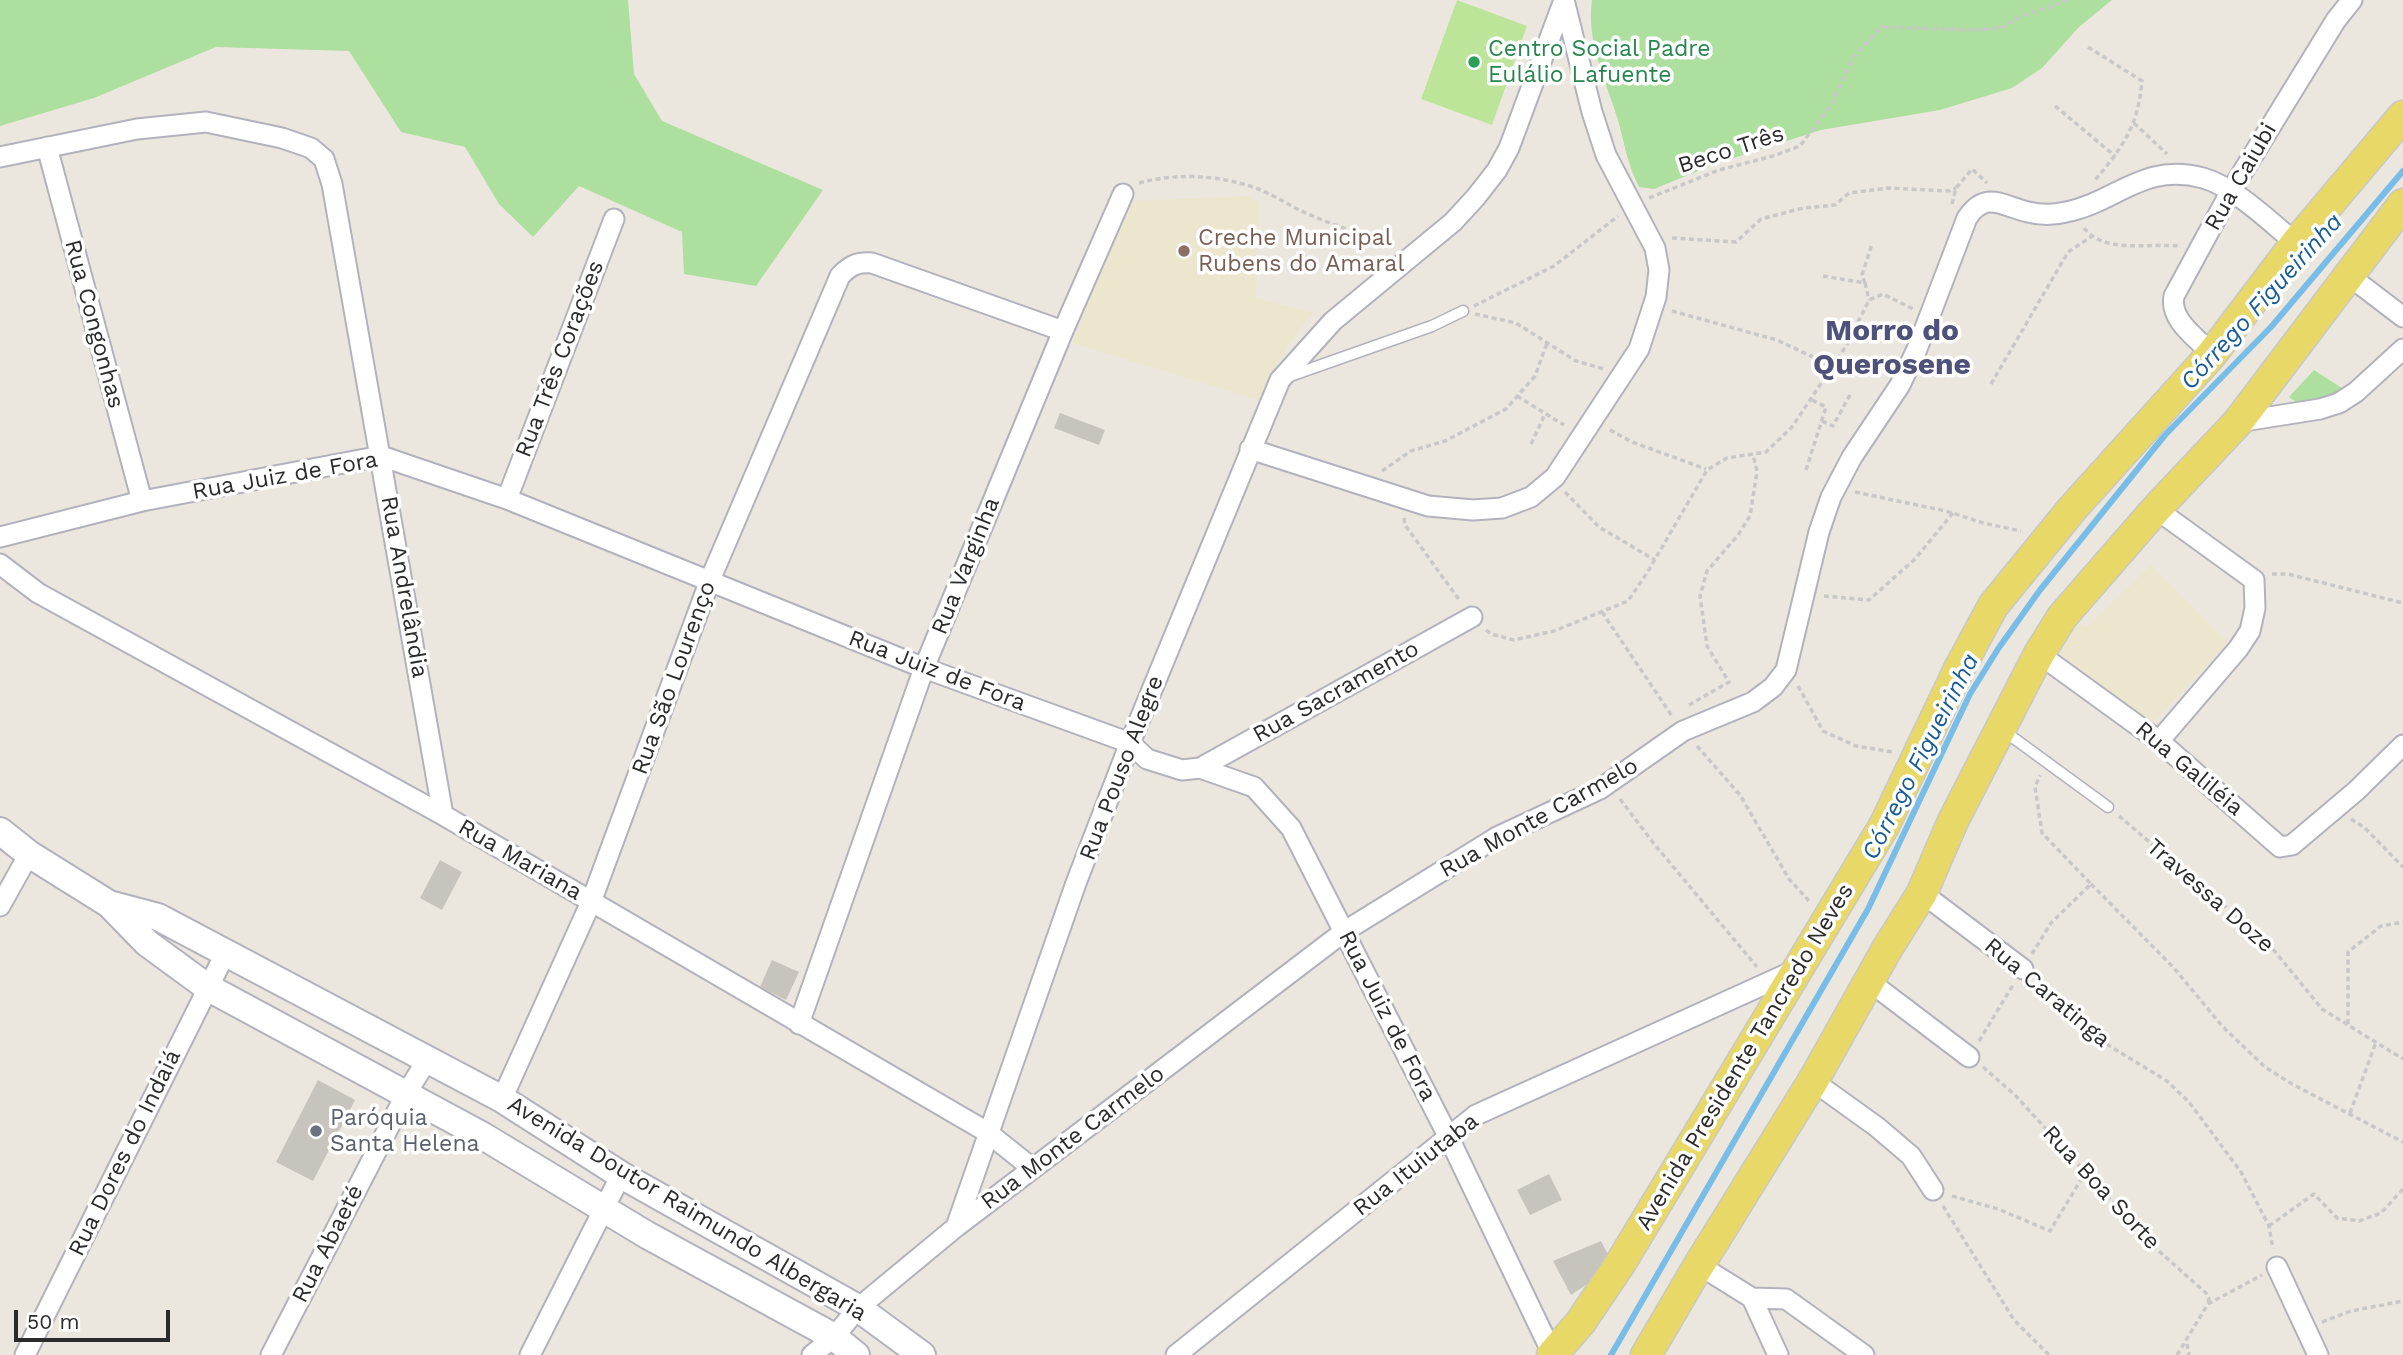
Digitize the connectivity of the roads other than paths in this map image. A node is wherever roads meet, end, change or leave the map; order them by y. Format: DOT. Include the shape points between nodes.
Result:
graph roads {
  1 [pos="1564,0"];
  2 [pos="2352,0"];
  3 [pos="2403,116"];
  4 [pos="47,147"];
  5 [pos="0,157"];
  6 [pos="2231,191"];
  7 [pos="1123,194"];
  8 [pos="2403,204"];
  9 [pos="614,219"];
  10 [pos="2295,243"];
  11 [pos="2348,275"];
  12 [pos="1463,312"];
  13 [pos="2403,317"];
  14 [pos="1063,331"];
  15 [pos="2403,349"];
  16 [pos="2212,354"];
  17 [pos="1280,380"];
  18 [pos="2238,422"];
  19 [pos="1250,449"];
  20 [pos="381,456"];
  21 [pos="507,499"];
  22 [pos="142,501"];
  23 [pos="2156,509"];
  24 [pos="0,537"];
  25 [pos="0,564"];
  26 [pos="710,580"];
  27 [pos="1472,617"];
  28 [pos="2039,654"];
  29 [pos="924,668"];
  30 [pos="2000,729"];
  31 [pos="2160,741"];
  32 [pos="1130,743"];
  33 [pos="2403,745"];
  34 [pos="1200,768"];
  35 [pos="2108,807"];
  36 [pos="443,815"];
  37 [pos="0,831"];
  38 [pos="25,861"];
  39 [pos="0,872"];
  40 [pos="1922,893"];
  41 [pos="591,902"];
  42 [pos="108,904"];
  43 [pos="0,906"];
  44 [pos="1345,931"];
  45 [pos="226,952"];
  46 [pos="1798,969"];
  47 [pos="2023,969"];
  48 [pos="1870,982"];
  49 [pos="207,987"];
  50 [pos="799,1024"];
  51 [pos="1969,1057"];
  52 [pos="427,1060"];
  53 [pos="1813,1081"];
  54 [pos="406,1094"];
  55 [pos="502,1099"];
  56 [pos="987,1132"];
  57 [pos="1449,1138"];
  58 [pos="1032,1168"];
  59 [pos="621,1175"];
  60 [pos="1933,1190"];
  61 [pos="605,1210"];
  62 [pos="956,1227"];
  63 [pos="1699,1265"];
  64 [pos="2277,1267"];
  65 [pos="1752,1298"];
  66 [pos="858,1308"];
  67 [pos="834,1337"];
  68 [pos="25,1355"];
  69 [pos="271,1355"];
  70 [pos="530,1355"];
  71 [pos="811,1355"];
  72 [pos="856,1355"];
  73 [pos="922,1355"];
  74 [pos="1176,1355"];
  75 [pos="1553,1355"];
  76 [pos="1646,1355"];
  77 [pos="1779,1355"];
  78 [pos="1864,1355"];
  79 [pos="2318,1355"];
  1 -- 17 [label="street, Rua Pouso Alegre" via="1497,170 1453,222 1326,329"];
  1 -- 19 [label="street" via="1606,155 1655,248 1659,270 1639,349 1553,479 1531,497 1502,508 1428,506"];
  2 -- 6 [label="street, Rua Caiubi"];
  3 -- 10 [label="main road, Avenida Presidente Tancredo Neves"];
  4 -- 5 [label="street, Rua Andrelândia"];
  4 -- 20 [label="street, Rua Andrelândia" via="206,122 282,138 311,148 324,159"];
  4 -- 22 [label="street, Rua Congonhas"];
  6 -- 10 [label="street"];
  6 -- 16 [label="street, Rua Caiubi" via="2174,296 2173,310"];
  6 -- 44 [label="street, Rua Monte Carmelo" via="2206,179 2172,175 2152,177 2071,211 2030,213 1992,201 1959,215 1917,349 1900,386 1836,488 1819,532 1786,670 1773,687 1753,702 1677,723 1609,783 1497,837"];
  7 -- 14 [label="street, Rua Varginha"];
  8 -- 11 [label="main road"];
  9 -- 21 [label="street, Rua Três Corações"];
  10 -- 16 [label="main road, Avenida Presidente Tancredo Neves"];
  11 -- 13 [label="street"];
  11 -- 18 [label="main road"];
  12 -- 17 [label="lane"];
  14 -- 26 [label="street, Rua São Lourenço" via="872,263 848,268 840,276"];
  14 -- 29 [label="street, Rua Varginha"];
  15 -- 18 [label="street" via="2339,403"];
  16 -- 46 [label="main road, Avenida Presidente Tancredo Neves" via="2072,509 1993,606 1884,826"];
  17 -- 19 [label="street, Rua Pouso Alegre"];
  18 -- 23 [label="main road"];
  19 -- 32 [label="street, Rua Pouso Alegre"];
  20 -- 21 [label="street, Rua Juiz de Fora"];
  20 -- 22 [label="street, Rua Juiz de Fora"];
  20 -- 36 [label="street, Rua Andrelândia"];
  21 -- 26 [label="street, Rua Juiz de Fora"];
  22 -- 24 [label="street, Rua Juiz de Fora"];
  23 -- 28 [label="main road" via="2062,617"];
  23 -- 31 [label="street" via="2254,580 2255,608 2250,631 2238,649"];
  25 -- 36 [label="street, Rua Mariana" via="38,593"];
  26 -- 29 [label="street, Rua Juiz de Fora"];
  26 -- 41 [label="street, Rua São Lourenço"];
  27 -- 34 [label="street, Rua Sacramento"];
  28 -- 30 [label="main road"];
  28 -- 31 [label="street, Rua Galiléia"];
  29 -- 32 [label="street, Rua Juiz de Fora"];
  29 -- 50 [label="street, Rua Varginha"];
  30 -- 35 [label="lane"];
  30 -- 40 [label="main road" via="1952,821"];
  31 -- 33 [label="street, Rua Galiléia" via="2280,847 2292,845"];
  32 -- 34 [label="street, Rua Juiz de Fora" via="1147,759 1181,771"];
  32 -- 56 [label="street, Rua Pouso Alegre"];
  34 -- 44 [label="street, Rua Juiz de Fora" via="1254,787 1291,828"];
  36 -- 41 [label="street, Rua Mariana"];
  37 -- 38 [label="street, Avenida Doutor Raimundo Albergaria"];
  38 -- 39 [label="street"];
  38 -- 42 [label="street, Avenida Doutor Raimundo Albergaria"];
  38 -- 43 [label="street"];
  40 -- 47 [label="street, Rua Caratinga"];
  40 -- 48 [label="main road"];
  41 -- 50 [label="street, Rua Mariana"];
  41 -- 55 [label="street, Rua São Lourenço"];
  42 -- 45 [label="street, Avenida Doutor Raimundo Albergaria" via="158,917"];
  42 -- 49 [label="street, Avenida Doutor Raimundo Albergaria" via="147,943"];
  44 -- 57 [label="street, Rua Juiz de Fora"];
  44 -- 58 [label="street, Rua Monte Carmelo"];
  45 -- 49 [label="street, Rua Dores do Indaiá"];
  45 -- 52 [label="street, Avenida Doutor Raimundo Albergaria"];
  46 -- 57 [label="street, Rua Ituiutaba" via="1476,1115"];
  46 -- 75 [label="main road, Avenida Presidente Tancredo Neves" via="1620,1264"];
  48 -- 51 [label="street"];
  48 -- 53 [label="main road"];
  49 -- 54 [label="street, Avenida Doutor Raimundo Albergaria"];
  49 -- 68 [label="street, Rua Dores do Indaiá"];
  50 -- 56 [label="street, Rua Mariana"];
  52 -- 54 [label="street, Rua Abaeté"];
  52 -- 55 [label="street, Avenida Doutor Raimundo Albergaria"];
  53 -- 60 [label="street" via="1911,1156"];
  53 -- 63 [label="main road"];
  54 -- 61 [label="street, Avenida Doutor Raimundo Albergaria"];
  54 -- 69 [label="street, Rua Abaeté"];
  55 -- 59 [label="street, Avenida Doutor Raimundo Albergaria"];
  56 -- 58 [label="street, Rua Mariana"];
  56 -- 62 [label="street, Rua Pouso Alegre"];
  57 -- 74 [label="street, Rua Ituiutaba"];
  57 -- 75 [label="street, Rua Juiz de Fora"];
  58 -- 62 [label="street, Rua Monte Carmelo"];
  59 -- 61 [label="street"];
  59 -- 66 [label="street, Avenida Doutor Raimundo Albergaria"];
  61 -- 67 [label="street, Avenida Doutor Raimundo Albergaria"];
  61 -- 70 [label="street"];
  62 -- 66 [label="street, Rua Monte Carmelo"];
  63 -- 65 [label="street"];
  63 -- 76 [label="main road"];
  64 -- 79 [label="street"];
  65 -- 77 [label="street"];
  65 -- 78 [label="street" via="1786,1299"];
  66 -- 67 [label="street, Rua Monte Carmelo"];
  66 -- 73 [label="street, Avenida Doutor Raimundo Albergaria"];
  67 -- 71 [label="street, Rua Monte Carmelo"];
  67 -- 72 [label="street, Avenida Doutor Raimundo Albergaria"];
}
